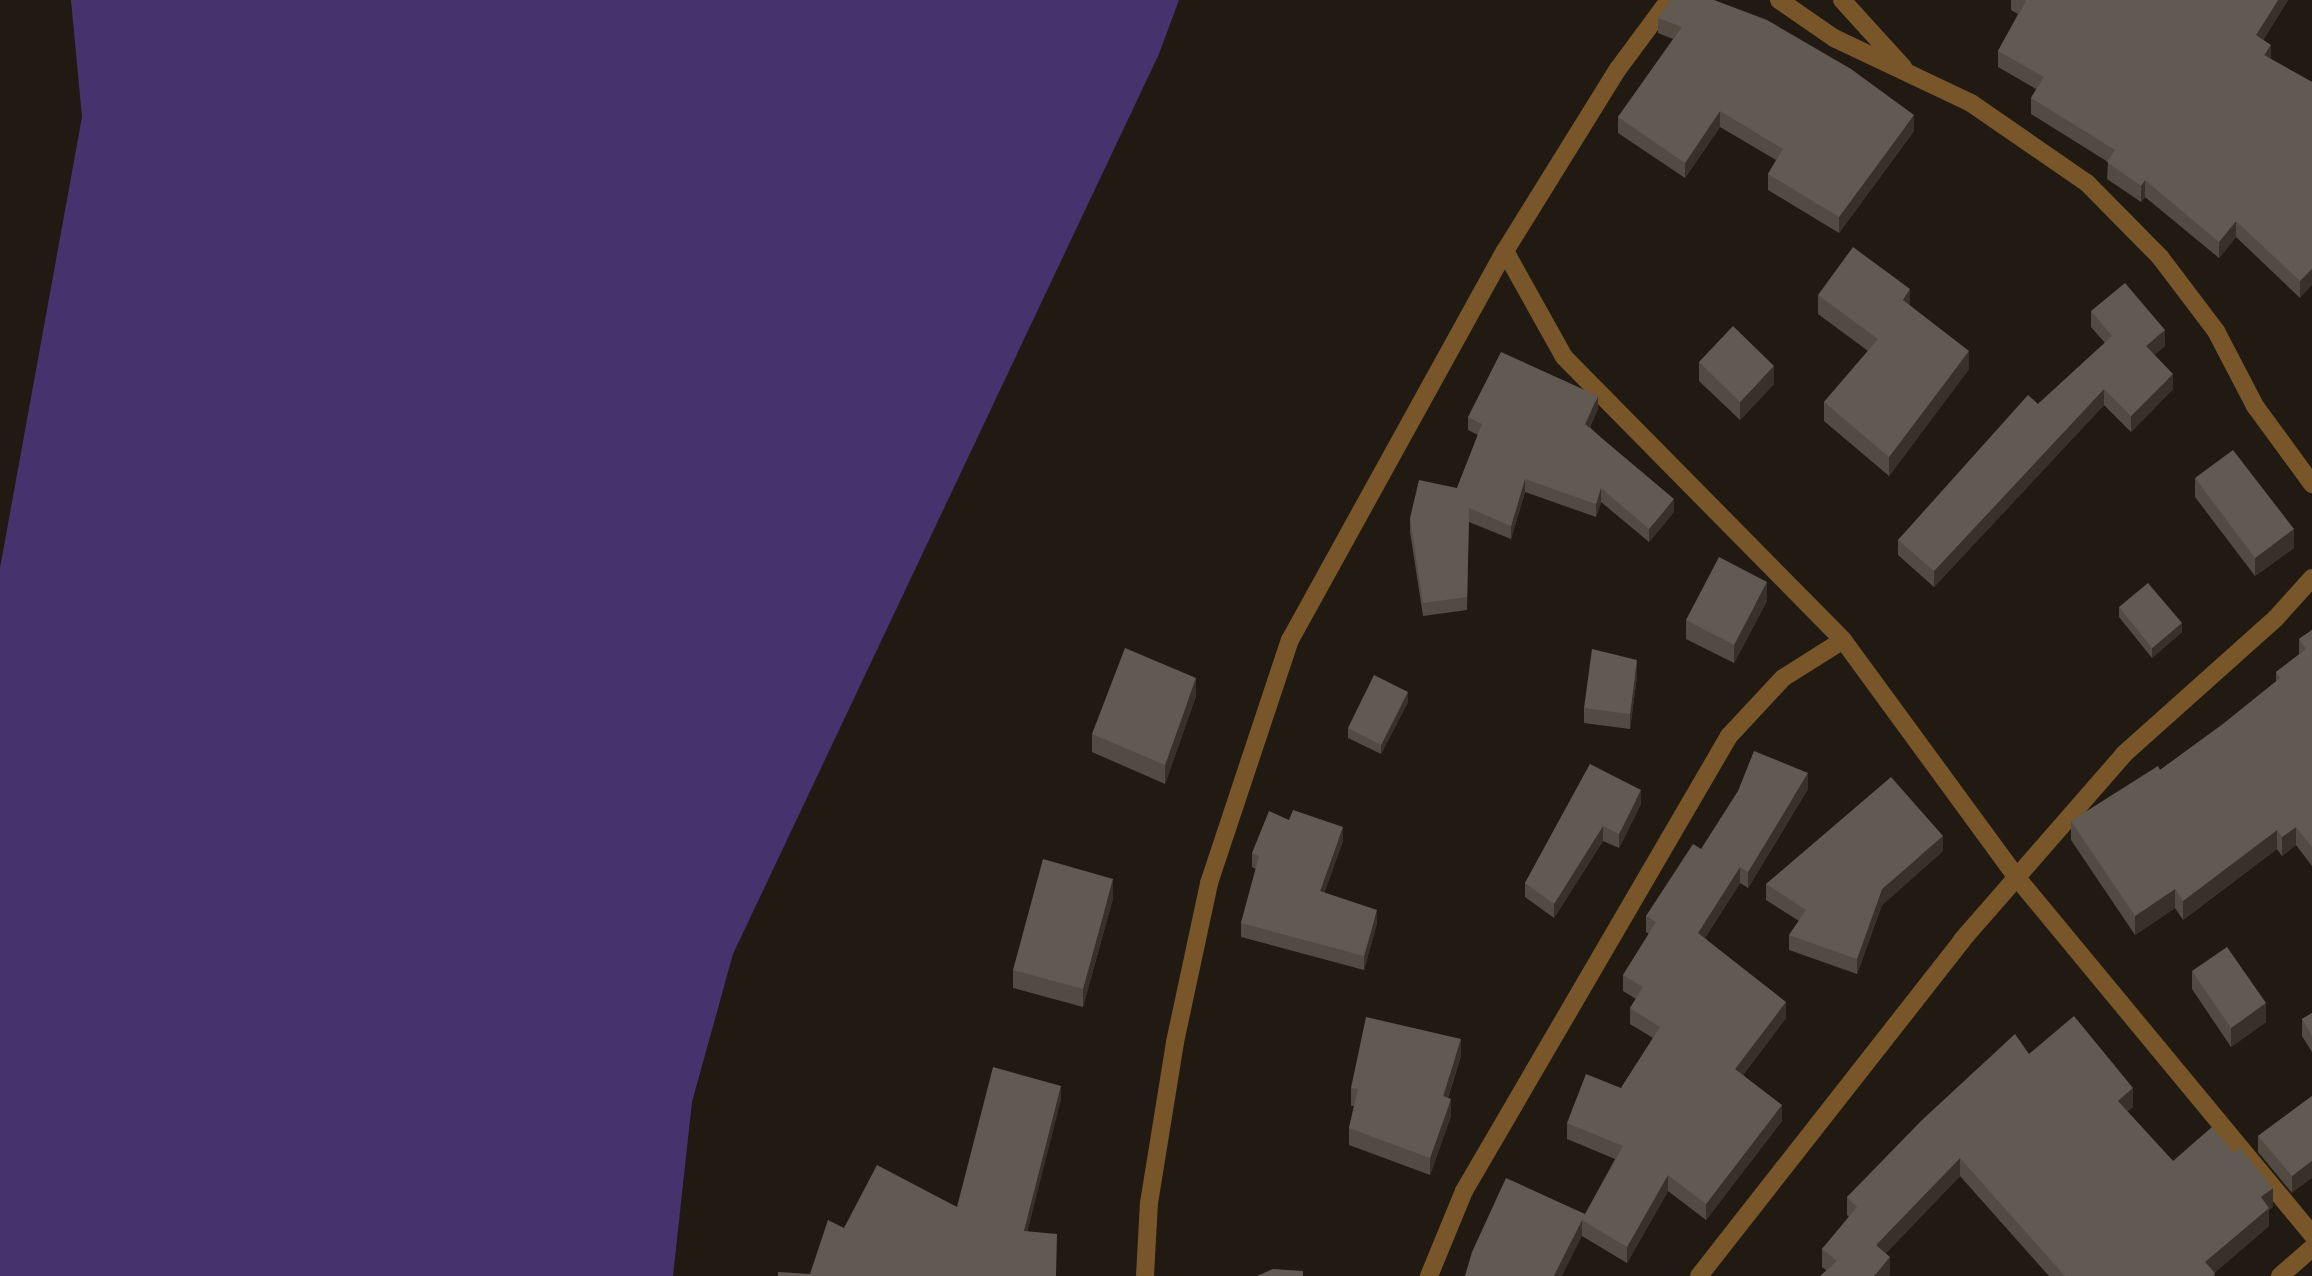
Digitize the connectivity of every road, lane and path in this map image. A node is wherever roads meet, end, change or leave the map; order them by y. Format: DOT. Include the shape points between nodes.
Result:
graph roads {
  1 [pos="1669,0"];
  2 [pos="1779,0"];
  3 [pos="1842,0"];
  4 [pos="1916,80"];
  5 [pos="1504,251"];
  6 [pos="2312,484"];
  7 [pos="2312,578"];
  8 [pos="1843,640"];
  9 [pos="2018,879"];
  10 [pos="2312,1235"];
  11 [pos="2312,1248"];
  12 [pos="1145,1276"];
  13 [pos="1429,1276"];
  14 [pos="1699,1276"];
  15 [pos="2280,1276"];
  1 -- 5 [label="street" via="1618,69"];
  2 -- 4 [label="street" via="1834,38"];
  3 -- 4 [label="street"];
  4 -- 6 [label="street" via="1971,103 2096,192 2160,257 2216,331 2255,406"];
  5 -- 8 [label="street" via="1564,357"];
  5 -- 12 [label="street" via="1286,652 1209,883 1175,1042 1149,1203"];
  7 -- 9 [label="street" via="2276,618 2124,754"];
  8 -- 9 [label="street"];
  8 -- 13 [label="street" via="1783,678 1729,736 1464,1191"];
  9 -- 10 [label="street"];
  9 -- 14 [label="street" via="1953,951"];
  11 -- 15 [label="street"];
}
